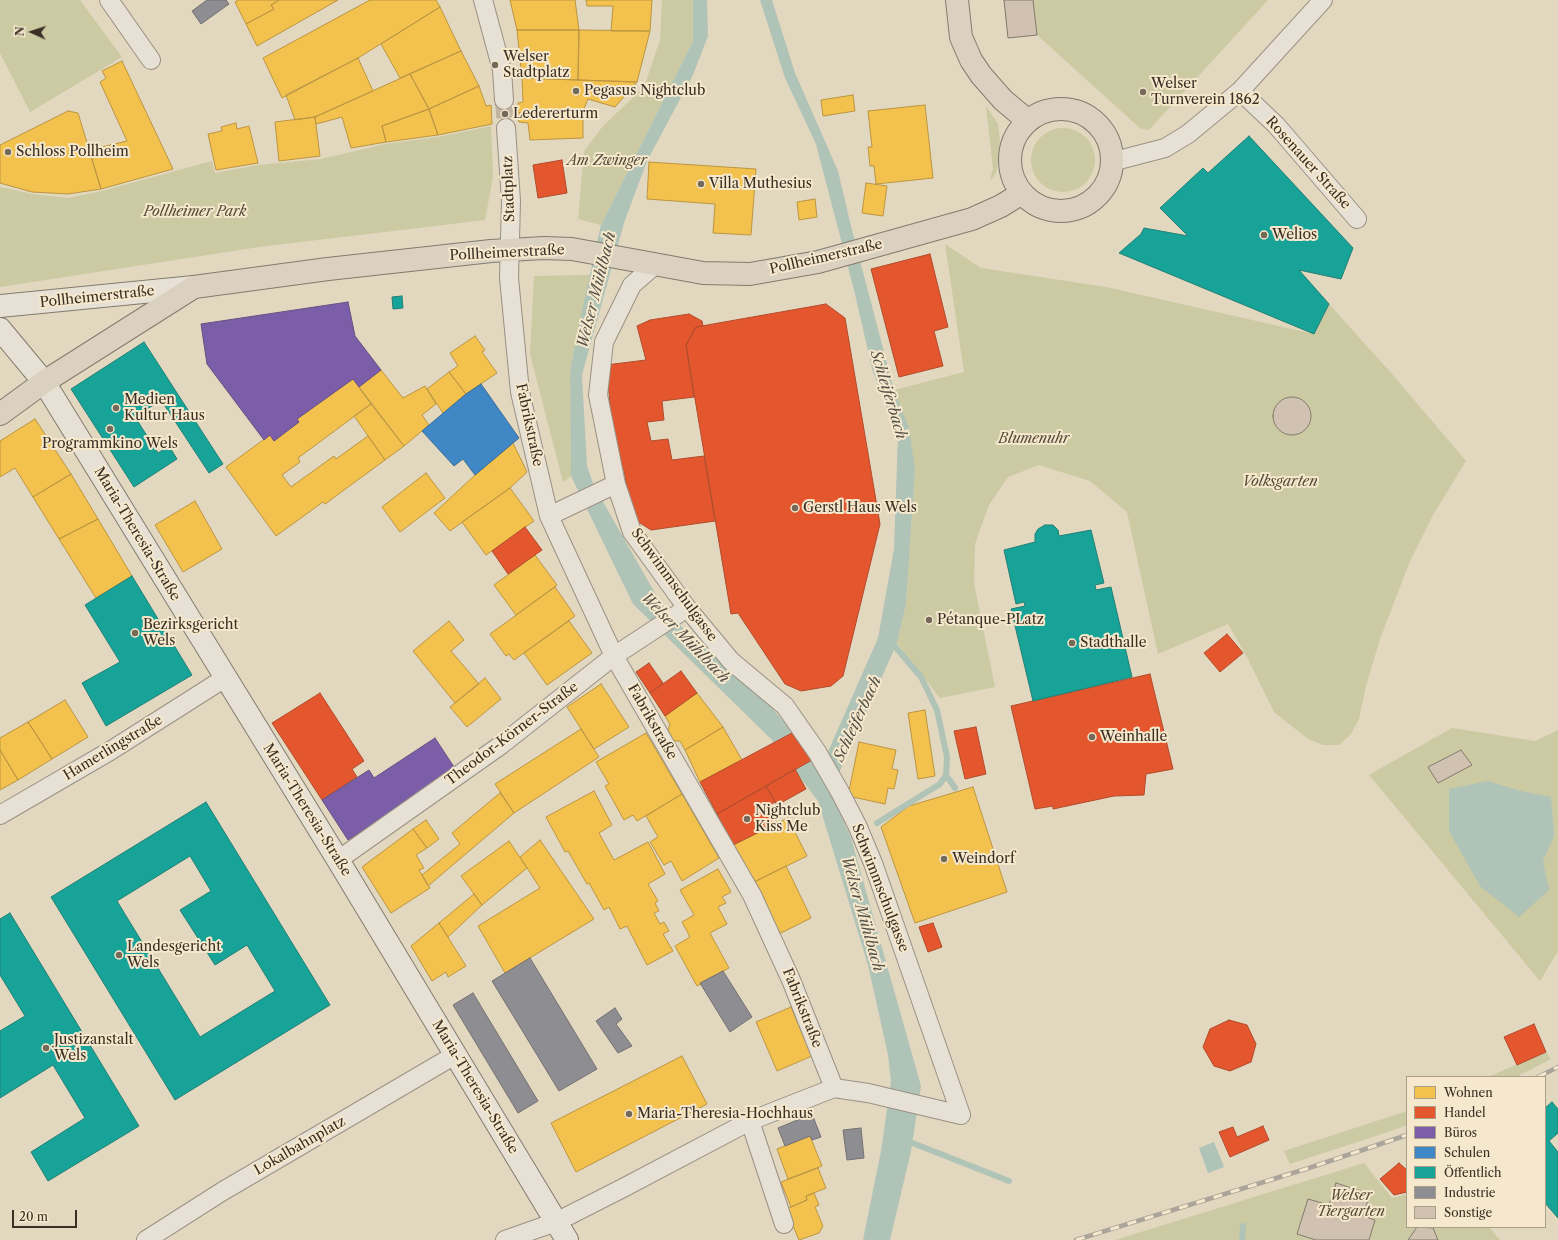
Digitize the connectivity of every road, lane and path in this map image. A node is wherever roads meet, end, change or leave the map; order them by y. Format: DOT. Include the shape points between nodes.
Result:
graph roads {
  1 [pos="109,0"];
  2 [pos="483,0"];
  3 [pos="958,0"];
  4 [pos="1323,0"];
  5 [pos="151,60"];
  6 [pos="1240,91"];
  7 [pos="504,100"];
  8 [pos="1028,121"];
  9 [pos="506,128"];
  10 [pos="1111,162"];
  11 [pos="1022,193"];
  12 [pos="1357,219"];
  13 [pos="510,250"];
  14 [pos="655,265"];
  15 [pos="194,287"];
  16 [pos="0,306"];
  17 [pos="0,329"];
  18 [pos="44,382"];
  19 [pos="0,414"];
  20 [pos="616,484"];
  21 [pos="556,512"];
  22 [pos="682,611"];
  23 [pos="614,656"];
  24 [pos="225,678"];
  25 [pos="0,815"];
  26 [pos="338,860"];
  27 [pos="455,1055"];
  28 [pos="834,1088"];
  29 [pos="750,1121"];
  30 [pos="556,1222"];
  31 [pos="784,1224"];
  32 [pos="146,1240"];
  33 [pos="505,1240"];
  34 [pos="567,1240"];
  1 -- 5 [label="street"];
  2 -- 7 [label="street" via="502,70"];
  3 -- 8 [label="main road" via="961,37 971,60 1003,100"];
  4 -- 6 [label="street"];
  6 -- 10 [label="street" via="1172,145"];
  6 -- 12 [label="street, Rosenauer Straße" via="1276,125"];
  8 -- 10 [label="main road" via="1042,113 1058,109 1075,111 1090,118 1102,130 1109,146"];
  8 -- 11 [label="main road" via="1017,133 1011,148 1010,164 1014,180"];
  9 -- 13 [label="street, Stadtplatz" via="511,201"];
  10 -- 11 [label="main road" via="1108,177 1101,191 1091,201 1077,208 1047,210 1033,203"];
  11 -- 14 [label="main road, Pollheimerstraße" via="972,219 858,252 781,269 750,274 703,273"];
  13 -- 14 [label="main road, Pollheimerstraße" via="572,249"];
  13 -- 15 [label="main road, Pollheimerstraße" via="328,269"];
  13 -- 21 [label="street, Fabrikstraße" via="509,278 520,392"];
  14 -- 20 [label="street, Schwimmschulgasse" via="632,285 604,342 598,395"];
  15 -- 16 [label="main road, Pollheimerstraße"];
  15 -- 18 [label="main road, Pollheimerstraße"];
  17 -- 18 [label="main road, Maria-Theresia-Straße"];
  18 -- 19 [label="main road, Pollheimerstraße"];
  18 -- 24 [label="main road, Maria-Theresia-Straße"];
  20 -- 21 [label="street"];
  20 -- 22 [label="street, Schwimmschulgasse" via="632,532"];
  21 -- 23 [label="street, Fabrikstraße"];
  22 -- 23 [label="street, Theodor-Körner-Straße"];
  22 -- 28 [label="street, Schwimmschulgasse" via="732,661 785,706 817,752 840,792 873,863 961,1115 868,1093"];
  23 -- 26 [label="street, Theodor-Körner-Straße" via="501,745"];
  23 -- 28 [label="street, Fabrikstraße" via="752,895 791,980"];
  24 -- 25 [label="street, Hamerlingstraße" via="110,751"];
  24 -- 26 [label="main road, Maria-Theresia-Straße"];
  26 -- 27 [label="main road, Maria-Theresia-Straße"];
  27 -- 30 [label="main road, Maria-Theresia-Straße"];
  27 -- 32 [label="street, Lokalbahnplatz" via="223,1191"];
  28 -- 29 [label="street"];
  29 -- 30 [label="street"];
  29 -- 31 [label="street"];
  30 -- 33 [label="street"];
  30 -- 34 [label="main road, Maria-Theresia-Straße"];
}
